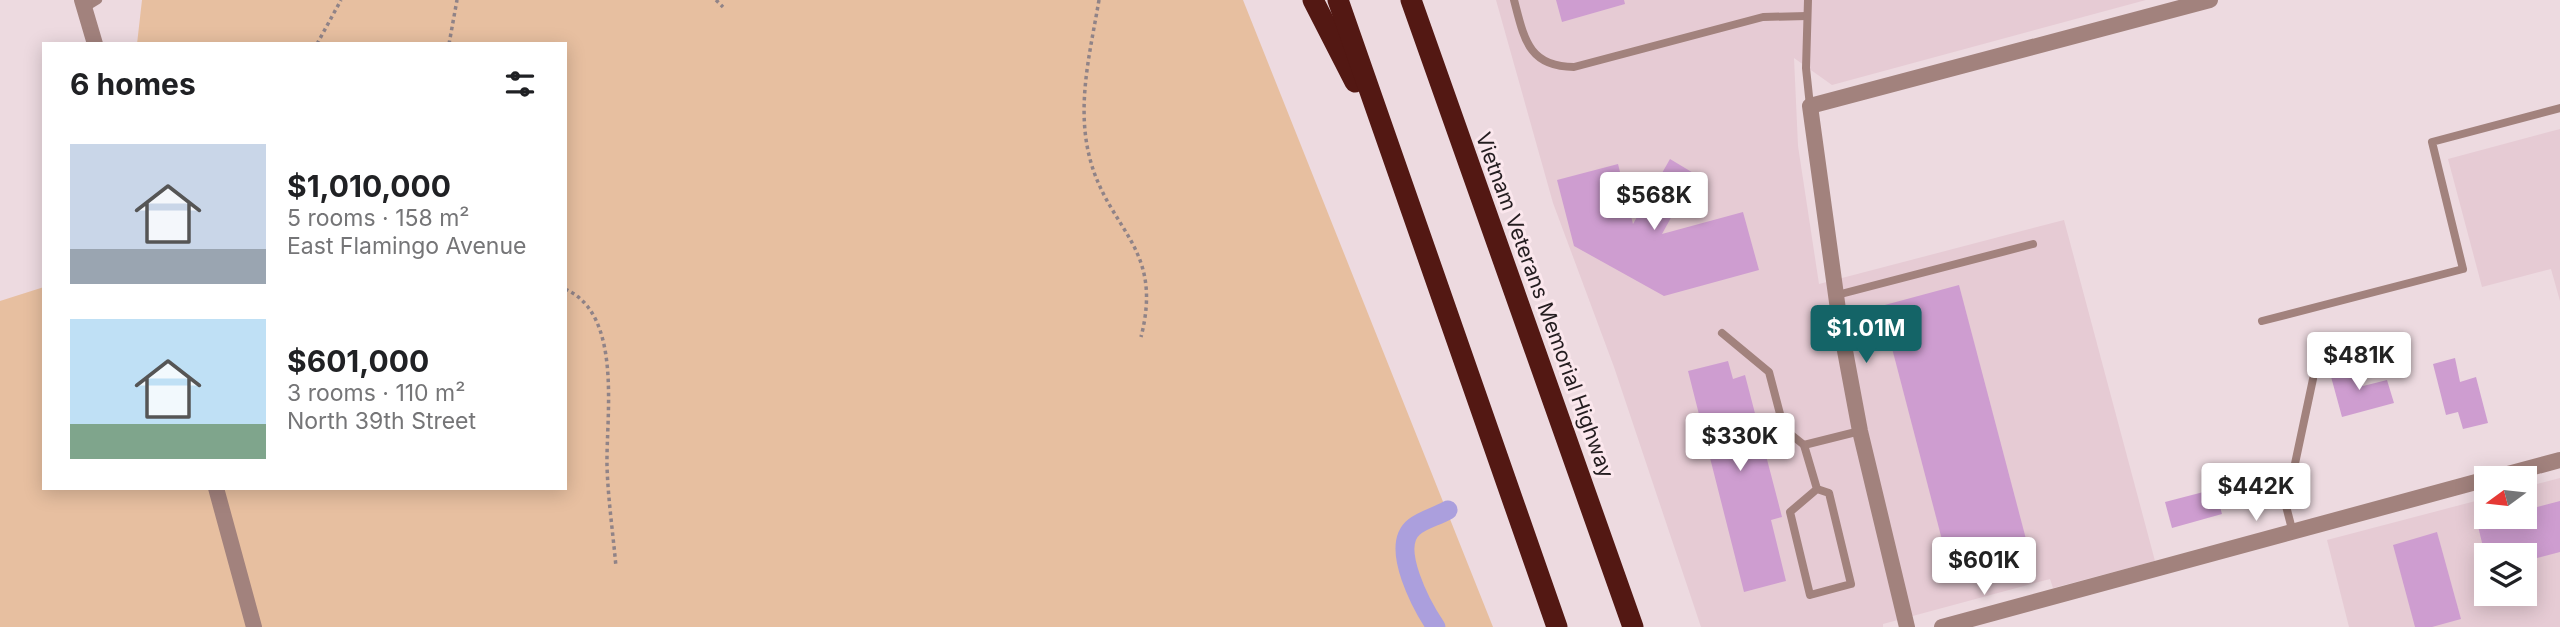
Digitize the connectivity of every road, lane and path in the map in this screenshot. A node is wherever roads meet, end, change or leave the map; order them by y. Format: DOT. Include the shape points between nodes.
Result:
graph roads {
  1 [pos="341,0"];
  2 [pos="457,0"];
  3 [pos="716,0"];
  4 [pos="1099,0"];
  5 [pos="1313,0"];
  6 [pos="1338,0"];
  7 [pos="1411,0"];
  8 [pos="1514,0"];
  9 [pos="1808,0"];
  10 [pos="2210,0"];
  11 [pos="88,3"];
  12 [pos="723,7"];
  13 [pos="1807,16"];
  14 [pos="95,42"];
  15 [pos="318,42"];
  16 [pos="449,42"];
  17 [pos="1810,106"];
  18 [pos="2560,108"];
  19 [pos="1392,156"];
  20 [pos="2033,244"];
  21 [pos="567,290"];
  22 [pos="1837,295"];
  23 [pos="2262,321"];
  24 [pos="1722,333"];
  25 [pos="1141,337"];
  26 [pos="2313,379"];
  27 [pos="1860,431"];
  28 [pos="1804,445"];
  29 [pos="2560,460"];
  30 [pos="2538,466"];
  31 [pos="2474,484"];
  32 [pos="1817,489"];
  33 [pos="217,490"];
  34 [pos="2293,533"];
  35 [pos="616,567"];
  36 [pos="254,627"];
  37 [pos="1557,627"];
  38 [pos="1633,627"];
  39 [pos="1907,627"];
  40 [pos="1942,627"];
  1 -- 15 [label="path"];
  2 -- 16 [label="path"];
  3 -- 12 [label="path"];
  4 -- 25 [label="path" via="1086,64 1086,133 1094,174 1130,235 1145,278 1148,296"];
  5 -- 19 [label="highway"];
  6 -- 19 [label="highway"];
  7 -- 38 [label="highway, Vietnam Veterans Memorial Highway"];
  8 -- 13 [label="lane" via="1526,44 1540,59 1574,68 1763,17"];
  9 -- 13 [label="lane"];
  10 -- 17 [label="street"];
  11 -- 14 [label="street"];
  13 -- 17 [label="lane"];
  17 -- 22 [label="street"];
  18 -- 23 [label="lane" via="2432,142 2463,269"];
  19 -- 37 [label="highway"];
  20 -- 22 [label="lane"];
  21 -- 35 [label="path" via="592,311 603,340"];
  22 -- 27 [label="street"];
  24 -- 28 [label="lane" via="1769,372 1784,429"];
  26 -- 34 [label="lane" via="2286,506"];
  27 -- 28 [label="lane"];
  27 -- 39 [label="street"];
  28 -- 32 [label="lane"];
  29 -- 30 [label="street"];
  31 -- 34 [label="street"];
  32 -- 32 [label="lane" via="1790,512 1810,595 1851,584 1829,493"];
  33 -- 36 [label="street"];
  34 -- 40 [label="street"];
}
